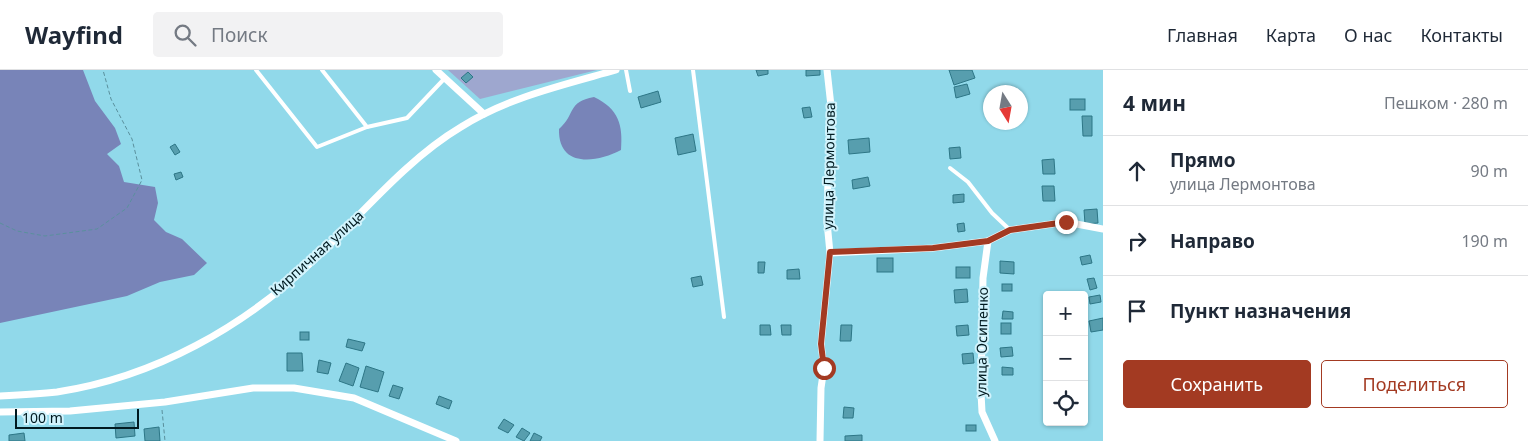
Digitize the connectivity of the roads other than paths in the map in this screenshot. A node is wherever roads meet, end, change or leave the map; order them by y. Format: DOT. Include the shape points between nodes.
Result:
graph roads {
  1 [pos="256,70"];
  2 [pos="322,70"];
  3 [pos="436,70"];
  4 [pos="616,70"];
  5 [pos="626,70"];
  6 [pos="694,70"];
  7 [pos="827,70"];
  8 [pos="445,78"];
  9 [pos="630,91"];
  10 [pos="484,114"];
  11 [pos="367,127"];
  12 [pos="950,168"];
  13 [pos="1103,229"];
  14 [pos="1010,230"];
  15 [pos="988,241"];
  16 [pos="830,252"];
  17 [pos="724,317"];
  18 [pos="0,396"];
  19 [pos="0,412"];
  20 [pos="456,441"];
  21 [pos="820,441"];
  22 [pos="995,441"];
  1 -- 11 [label="lane" via="318,147"];
  2 -- 11 [label="lane"];
  3 -- 8 [label="street"];
  4 -- 10 [label="street, Кирпичная улица" via="541,90"];
  5 -- 9 [label="lane"];
  6 -- 17 [label="lane"];
  7 -- 16 [label="street, улица Лермонтова" via="831,106 827,222"];
  8 -- 10 [label="street"];
  8 -- 11 [label="lane" via="407,118"];
  10 -- 18 [label="street, Кирпичная улица" via="438,142 286,284 194,347 160,363 92,385 56,392"];
  12 -- 14 [label="lane" via="968,182 992,214"];
  13 -- 14 [label="street" via="1066,222"];
  14 -- 15 [label="street"];
  15 -- 16 [label="street" via="933,248"];
  15 -- 22 [label="street, улица Осипенко" via="983,278 980,393 982,412"];
  16 -- 21 [label="street, улица Лермонтова" via="821,344 824,368"];
  19 -- 20 [label="street" via="70,411 165,402 254,388 294,388 354,398"];
}
